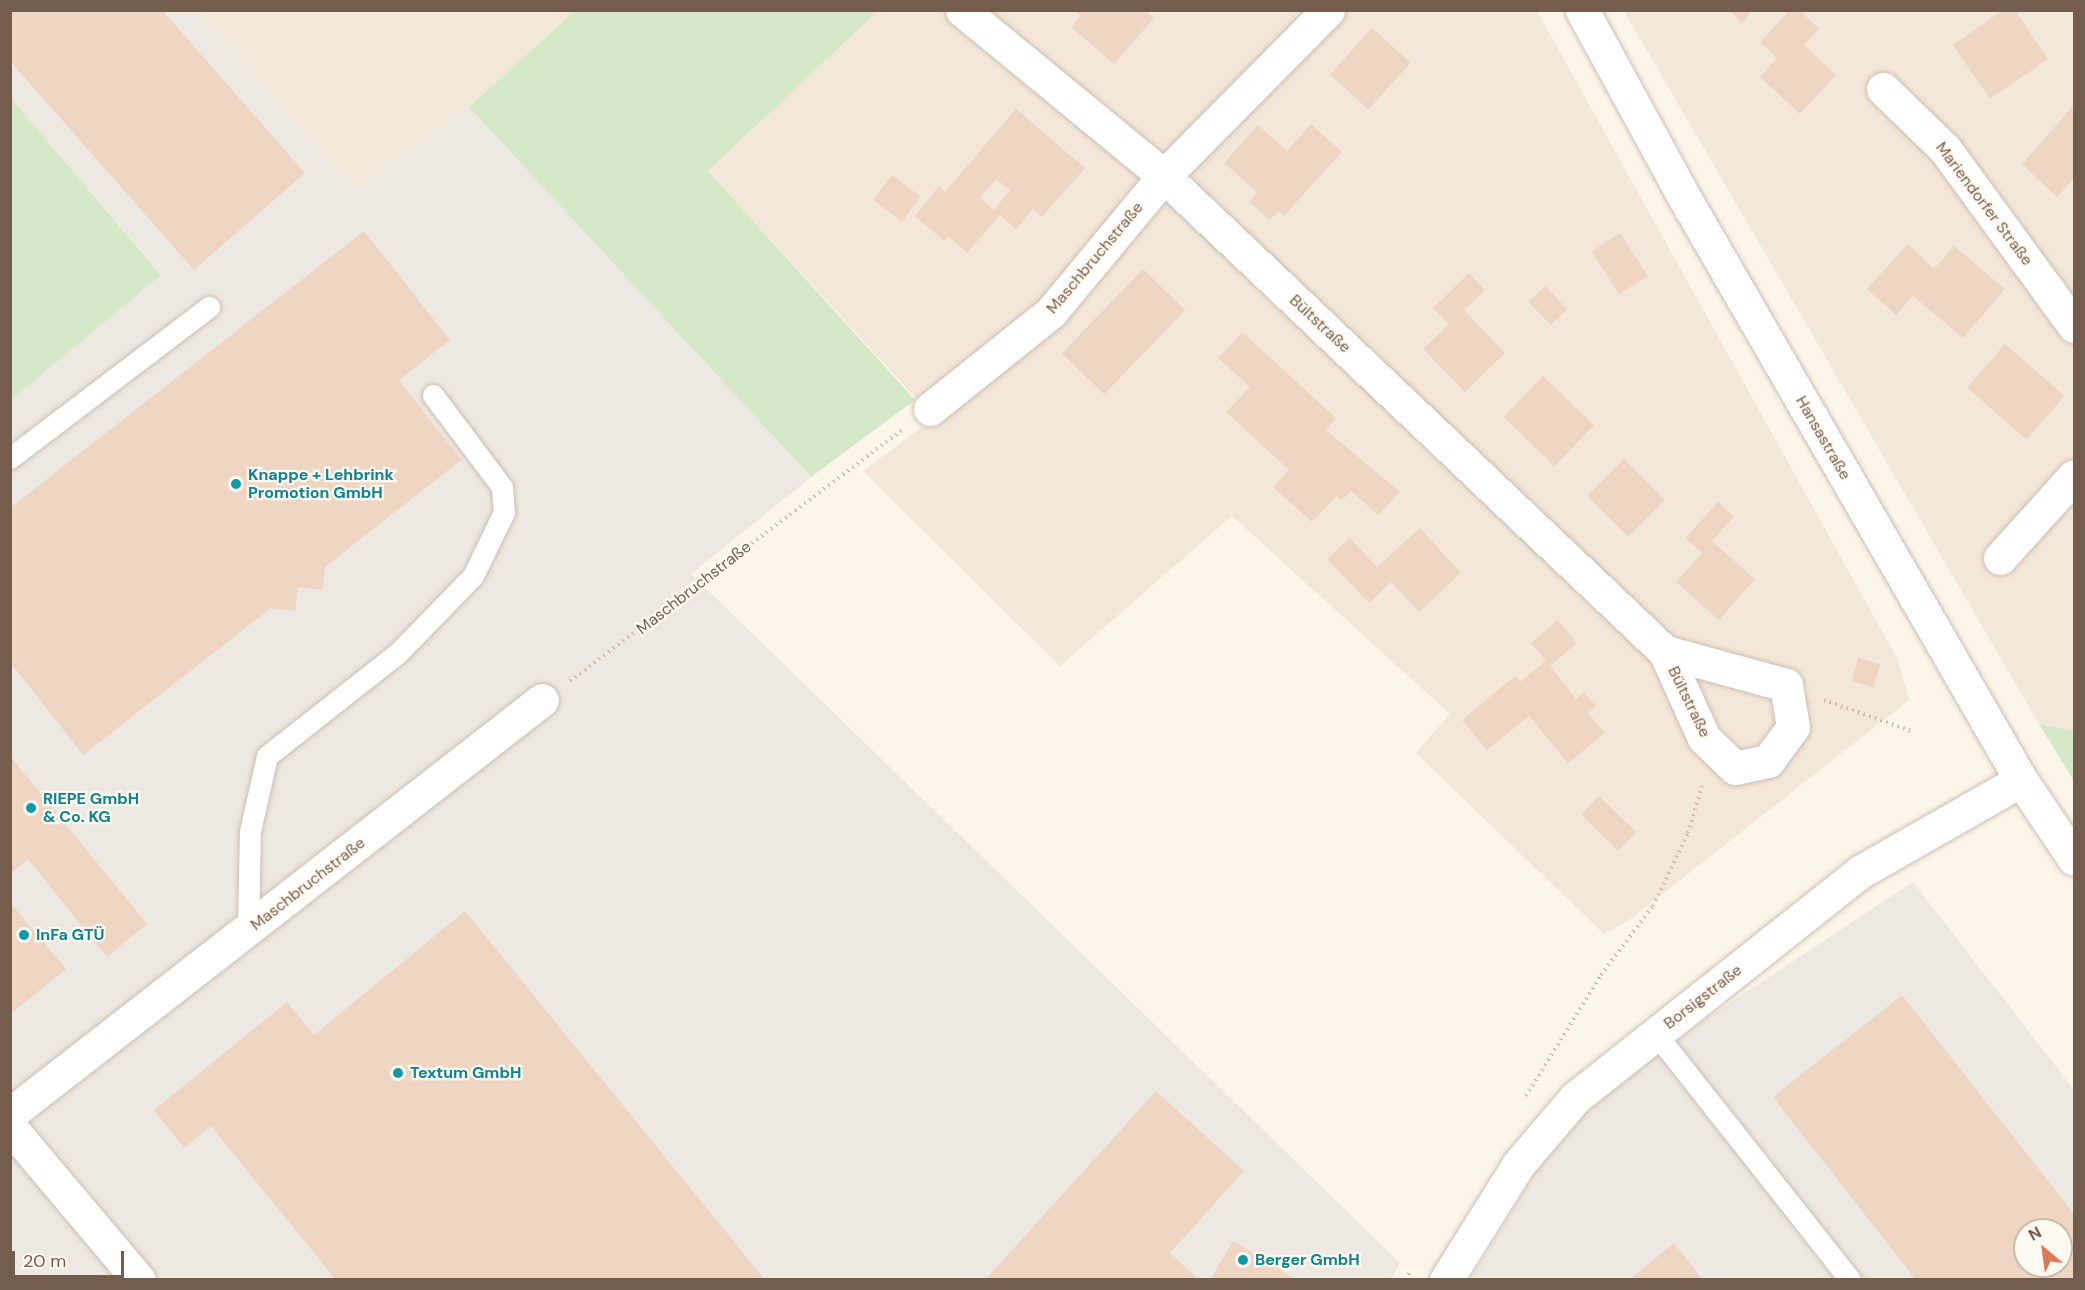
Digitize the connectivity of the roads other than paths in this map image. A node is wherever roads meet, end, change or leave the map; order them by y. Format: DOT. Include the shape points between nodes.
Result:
graph roads {
  1 [pos="962,10"];
  2 [pos="1328,10"];
  3 [pos="1582,10"];
  4 [pos="1883,89"];
  5 [pos="1164,176"];
  6 [pos="209,307"];
  7 [pos="2074,326"];
  8 [pos="433,395"];
  9 [pos="930,409"];
  10 [pos="10,458"];
  11 [pos="2074,476"];
  12 [pos="2000,558"];
  13 [pos="1665,652"];
  14 [pos="542,700"];
  15 [pos="2021,780"];
  16 [pos="2074,859"];
  17 [pos="248,931"];
  18 [pos="1656,1034"];
  19 [pos="10,1114"];
  20 [pos="10,1126"];
  21 [pos="139,1280"];
  22 [pos="1446,1280"];
  23 [pos="1850,1280"];
  1 -- 5 [label="street, Bültstraße"];
  2 -- 5 [label="street, Maschbruchstraße"];
  3 -- 15 [label="street, Hansastraße" via="1680,190"];
  4 -- 7 [label="street, Mariendorfer Straße" via="1945,148"];
  5 -- 9 [label="street, Maschbruchstraße" via="1051,312"];
  5 -- 13 [label="street, Bültstraße"];
  6 -- 10 [label="lane"];
  8 -- 17 [label="lane" via="502,486 504,512 473,576 398,652 267,756 250,831"];
  11 -- 12 [label="street"];
  13 -- 13 [label="street, Bültstraße" via="1704,738 1734,768 1768,761 1793,727 1785,685"];
  14 -- 17 [label="street, Maschbruchstraße"];
  15 -- 16 [label="street, Hansastraße"];
  15 -- 18 [label="street, Borsigstraße" via="1860,872"];
  17 -- 19 [label="street, Maschbruchstraße"];
  18 -- 22 [label="street, Borsigstraße" via="1575,1098 1518,1165"];
  18 -- 23 [label="lane"];
  20 -- 21 [label="street"];
}
